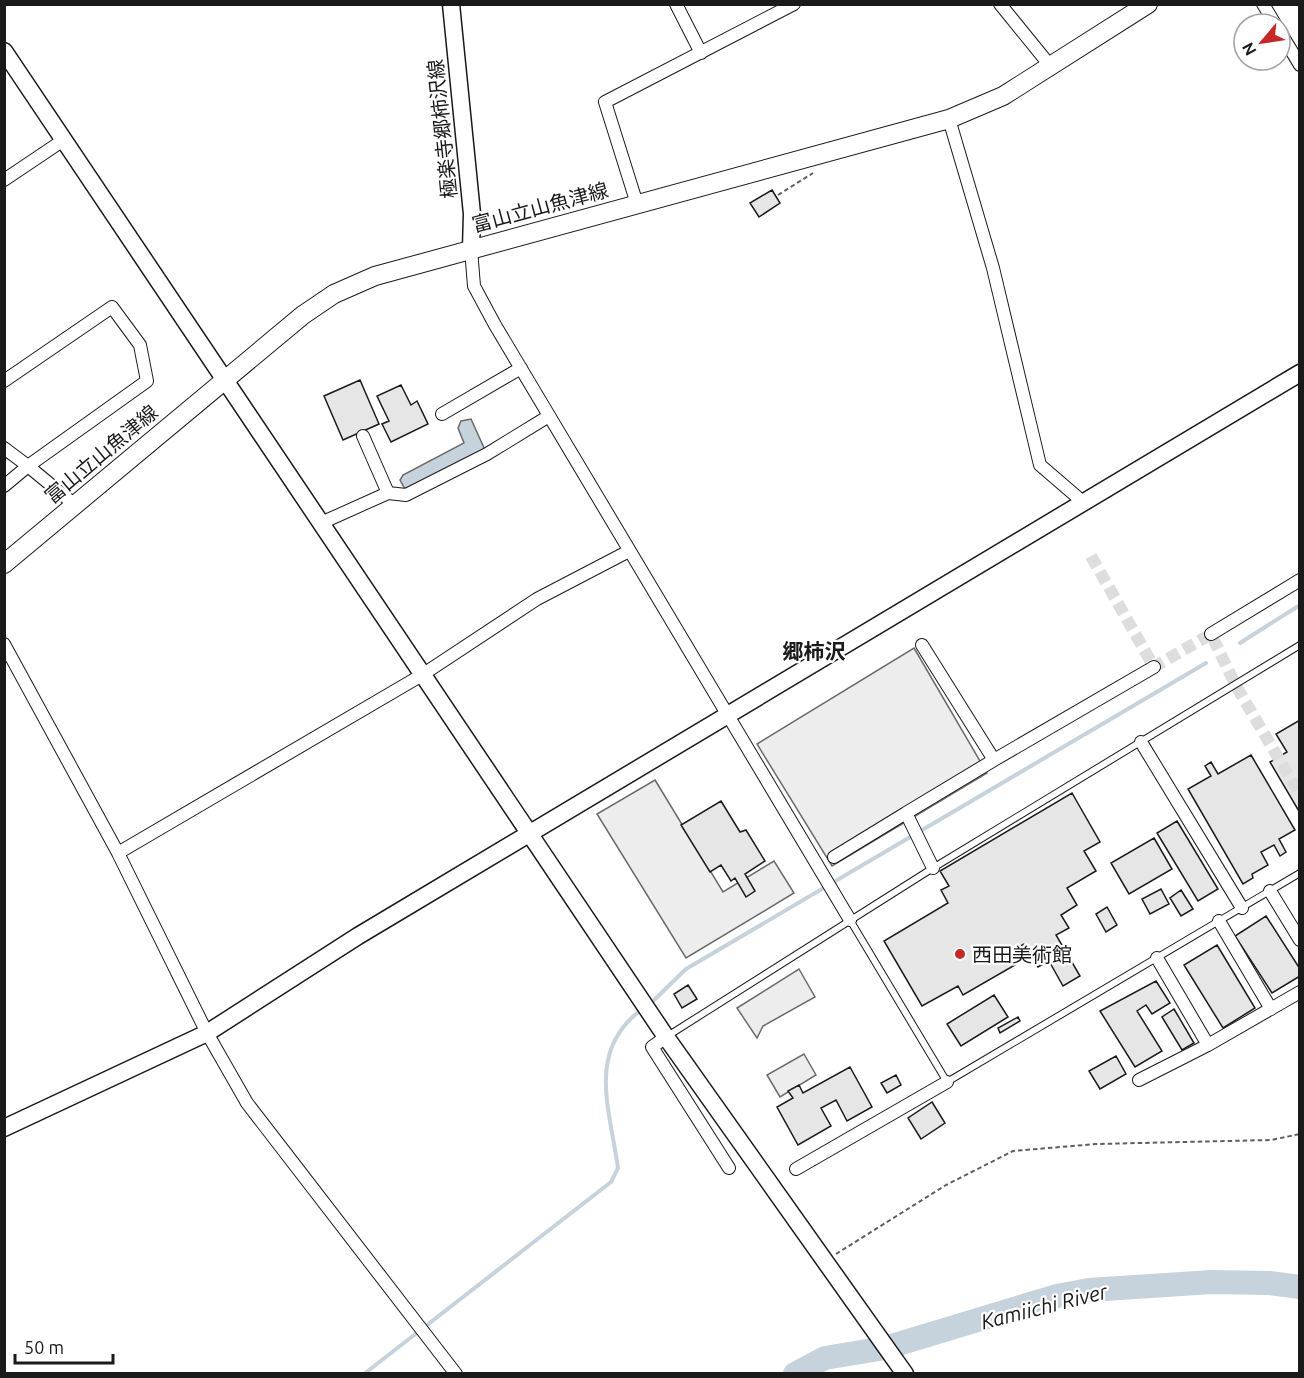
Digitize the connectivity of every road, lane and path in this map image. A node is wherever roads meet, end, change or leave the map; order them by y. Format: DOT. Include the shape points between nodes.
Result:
graph roads {
  1 [pos="451,4"];
  2 [pos="676,4"];
  3 [pos="794,4"];
  4 [pos="1000,4"];
  5 [pos="1148,4"];
  6 [pos="4,51"];
  7 [pos="701,52"];
  8 [pos="1052,68"];
  9 [pos="949,119"];
  10 [pos="65,139"];
  11 [pos="4,180"];
  12 [pos="637,204"];
  13 [pos="471,249"];
  14 [pos="521,368"];
  15 [pos="1299,373"];
  16 [pos="224,380"];
  17 [pos="4,381"];
  18 [pos="442,414"];
  19 [pos="549,416"];
  20 [pos="363,436"];
  21 [pos="4,448"];
  22 [pos="28,466"];
  23 [pos="4,486"];
  24 [pos="388,493"];
  25 [pos="1083,502"];
  26 [pos="75,505"];
  27 [pos="321,523"];
  28 [pos="629,551"];
  29 [pos="4,564"];
  30 [pos="1299,580"];
  31 [pos="1211,634"];
  32 [pos="4,644"];
  33 [pos="922,645"];
  34 [pos="1299,645"];
  35 [pos="1154,667"];
  36 [pos="422,675"];
  37 [pos="727,716"];
  38 [pos="1141,742"];
  39 [pos="994,760"];
  40 [pos="906,813"];
  41 [pos="530,832"];
  42 [pos="118,853"];
  43 [pos="834,857"];
  44 [pos="933,868"];
  45 [pos="1299,873"];
  46 [pos="1270,891"];
  47 [pos="1242,908"];
  48 [pos="850,920"];
  49 [pos="1219,921"];
  50 [pos="1298,934"];
  51 [pos="1157,958"];
  52 [pos="1299,992"];
  53 [pos="1271,1008"];
  54 [pos="207,1033"];
  55 [pos="666,1037"];
  56 [pos="1208,1045"];
  57 [pos="1140,1080"];
  58 [pos="947,1082"];
  59 [pos="4,1128"];
  60 [pos="1299,1134"];
  61 [pos="729,1168"];
  62 [pos="796,1169"];
  63 [pos="826,1260"];
  64 [pos="456,1374"];
  65 [pos="905,1374"];
  1 -- 13 [label="street, 極楽寺郷柿沢線" via="472,214"];
  2 -- 7 [label="street"];
  3 -- 7 [label="street"];
  4 -- 8 [label="street"];
  5 -- 8 [label="main road, 富山立山魚津線"];
  6 -- 10 [label="street"];
  7 -- 12 [label="street" via="605,102"];
  8 -- 9 [label="main road, 富山立山魚津線" via="1004,96"];
  9 -- 12 [label="main road, 富山立山魚津線"];
  9 -- 25 [label="street" via="993,268 1040,465"];
  10 -- 11 [label="street"];
  10 -- 16 [label="street"];
  12 -- 13 [label="main road, 富山立山魚津線"];
  13 -- 14 [label="street" via="474,286"];
  13 -- 16 [label="main road, 富山立山魚津線" via="375,276 334,294"];
  14 -- 18 [label="street"];
  14 -- 19 [label="street"];
  15 -- 25 [label="street"];
  16 -- 26 [label="main road, 富山立山魚津線"];
  16 -- 27 [label="street"];
  17 -- 22 [label="street" via="112,307 140,345 147,381"];
  19 -- 24 [label="street" via="487,454 406,495"];
  19 -- 28 [label="street"];
  20 -- 24 [label="street"];
  21 -- 22 [label="street"];
  22 -- 23 [label="street"];
  22 -- 26 [label="street"];
  24 -- 27 [label="street"];
  25 -- 37 [label="street"];
  26 -- 29 [label="main road, 富山立山魚津線"];
  27 -- 36 [label="street"];
  28 -- 36 [label="street" via="537,599"];
  28 -- 37 [label="street"];
  30 -- 31 [label="street"];
  32 -- 42 [label="street"];
  33 -- 39 [label="street"];
  34 -- 38 [label="lane"];
  35 -- 39 [label="street"];
  36 -- 41 [label="street"];
  36 -- 42 [label="street"];
  37 -- 41 [label="street"];
  37 -- 48 [label="street"];
  38 -- 44 [label="lane"];
  38 -- 47 [label="street"];
  39 -- 40 [label="street"];
  40 -- 43 [label="street"];
  40 -- 44 [label="street"];
  41 -- 54 [label="street"];
  41 -- 55 [label="street"];
  42 -- 54 [label="street"];
  44 -- 48 [label="lane"];
  45 -- 46 [label="lane"];
  46 -- 47 [label="lane"];
  46 -- 50 [label="street"];
  47 -- 49 [label="lane"];
  48 -- 55 [label="lane"];
  48 -- 58 [label="lane"];
  49 -- 51 [label="lane"];
  49 -- 53 [label="street"];
  51 -- 56 [label="street"];
  51 -- 58 [label="lane"];
  52 -- 53 [label="street"];
  53 -- 56 [label="street"];
  54 -- 59 [label="street"];
  54 -- 64 [label="street" via="247,1103"];
  55 -- 61 [label="street" via="652,1047"];
  55 -- 63 [label="street"];
  56 -- 57 [label="street"];
  58 -- 62 [label="street"];
  60 -- 63 [label="path" via="1271,1140 1096,1144 1014,1151 946,1185"];
  63 -- 65 [label="street"];
}
